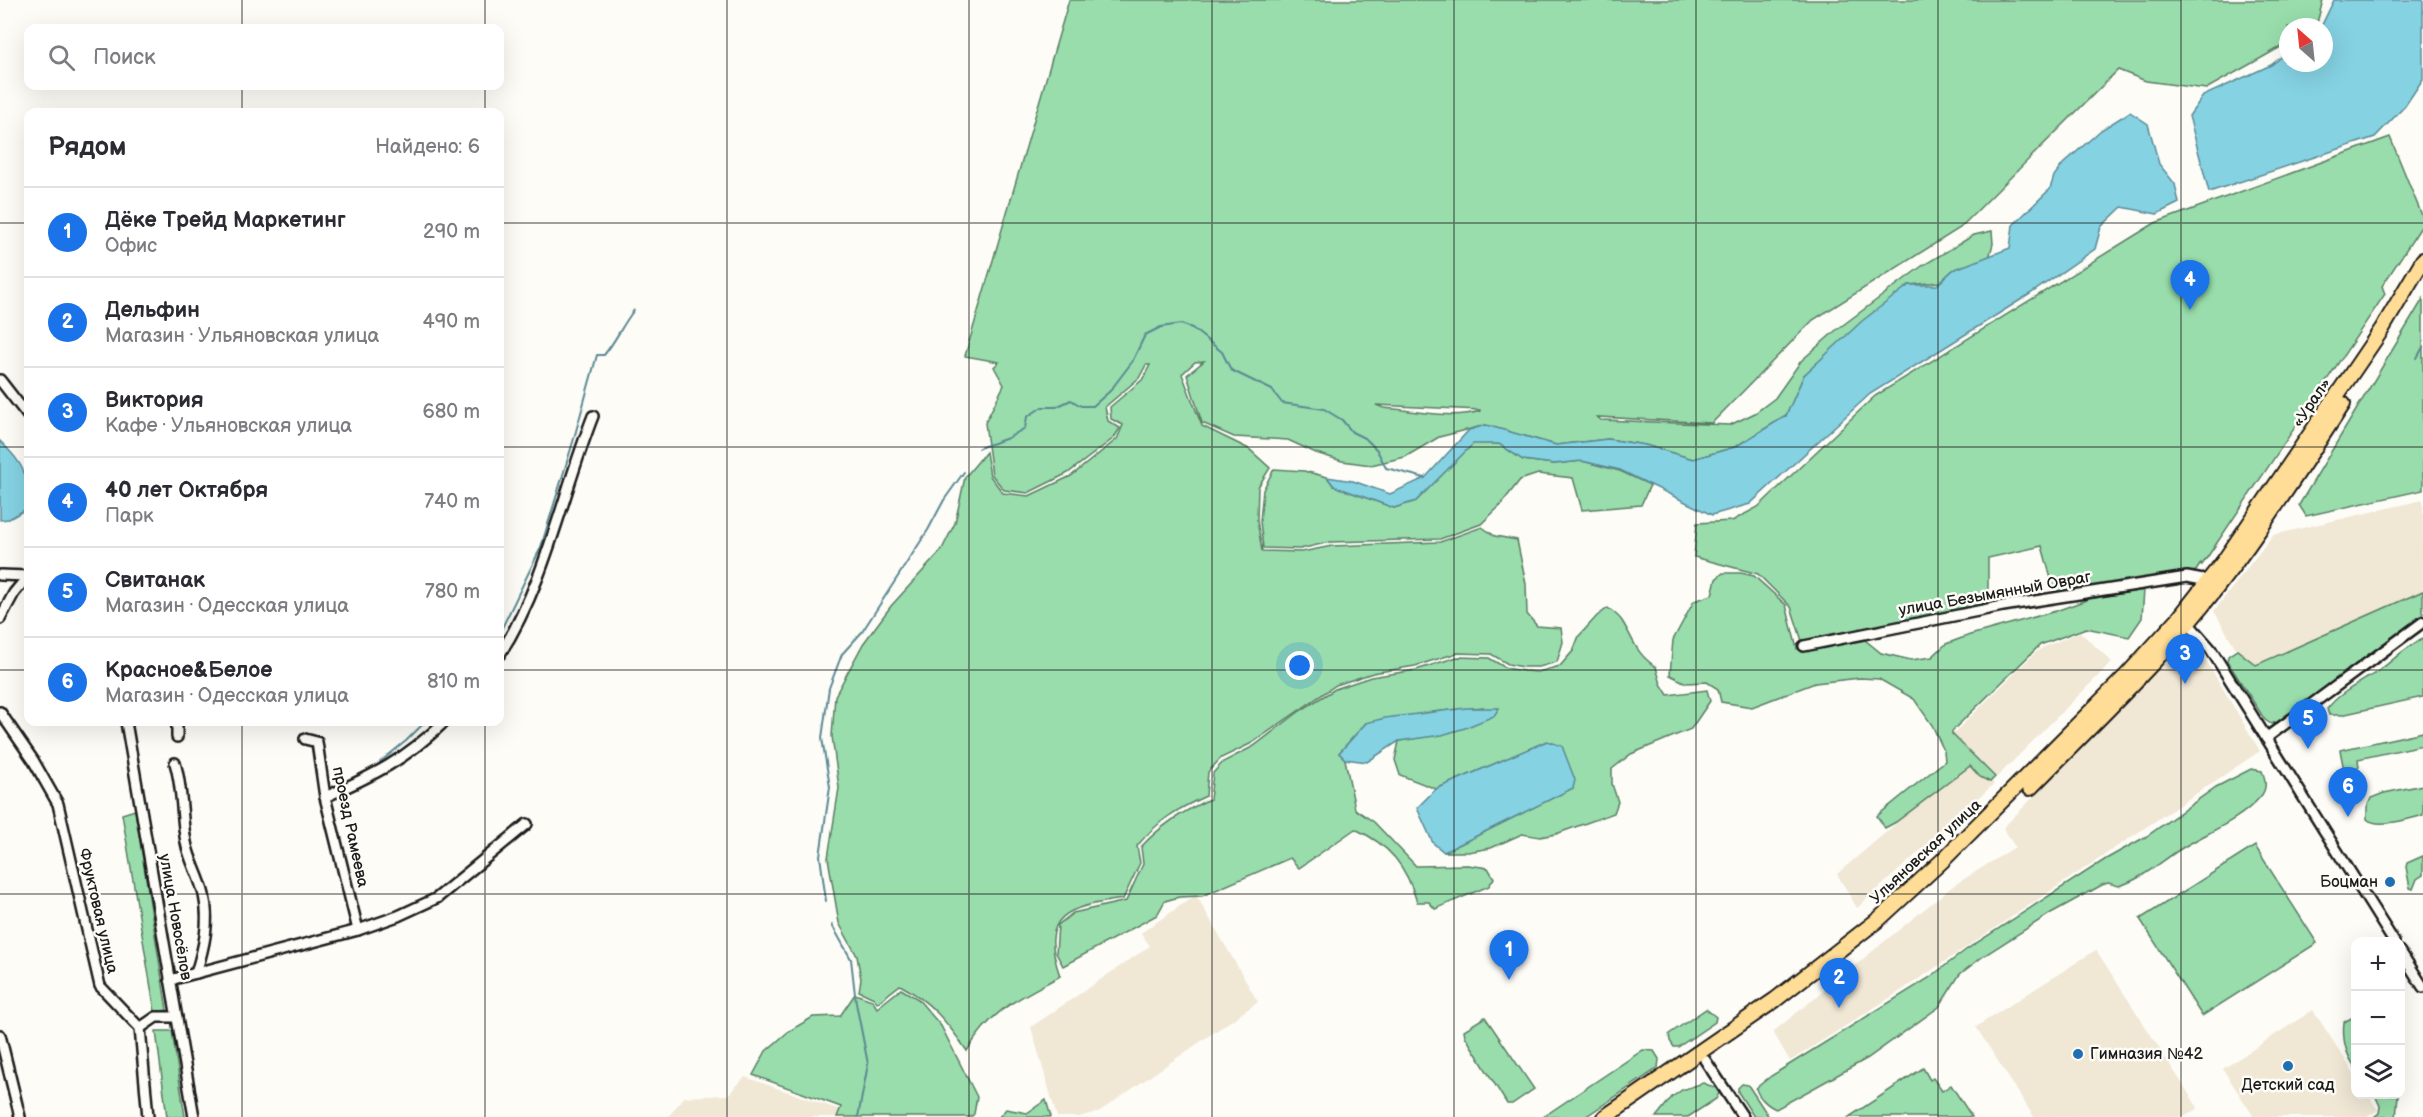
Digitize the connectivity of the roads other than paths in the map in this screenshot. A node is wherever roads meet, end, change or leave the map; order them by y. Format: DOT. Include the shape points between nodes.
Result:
graph roads {
  1 [pos="2423,260"];
  2 [pos="2423,278"];
  3 [pos="0,380"];
  4 [pos="24,411"];
  5 [pos="593,416"];
  6 [pos="2228,564"];
  7 [pos="0,575"];
  8 [pos="24,576"];
  9 [pos="2213,576"];
  10 [pos="2193,578"];
  11 [pos="24,581"];
  12 [pos="2199,595"];
  13 [pos="0,620"];
  14 [pos="2184,620"];
  15 [pos="2423,622"];
  16 [pos="1803,646"];
  17 [pos="504,647"];
  18 [pos="0,712"];
  19 [pos="127,726"];
  20 [pos="177,726"];
  21 [pos="440,726"];
  22 [pos="177,737"];
  23 [pos="2266,738"];
  24 [pos="305,739"];
  25 [pos="175,763"];
  26 [pos="325,797"];
  27 [pos="527,824"];
  28 [pos="358,930"];
  29 [pos="2391,937"];
  30 [pos="2405,959"];
  31 [pos="196,973"];
  32 [pos="170,980"];
  33 [pos="2423,987"];
  34 [pos="177,1017"];
  35 [pos="140,1028"];
  36 [pos="0,1035"];
  37 [pos="1703,1057"];
  38 [pos="20,1117"];
  39 [pos="148,1117"];
  40 [pos="194,1117"];
  41 [pos="1605,1117"];
  42 [pos="1622,1117"];
  43 [pos="1743,1117"];
  1 -- 6 [label="highway, «Урал»"];
  2 -- 6 [label="highway, «Урал»" via="2325,432"];
  3 -- 4 [label="street"];
  5 -- 17 [label="street" via="526,608"];
  6 -- 9 [label="highway, Ульяновская улица"];
  6 -- 14 [label="highway, Ульяновская улица"];
  7 -- 8 [label="street"];
  9 -- 10 [label="street, улица Безымянный Овраг"];
  9 -- 12 [label="highway, Ульяновская улица"];
  10 -- 12 [label="street" via="2200,586"];
  10 -- 16 [label="street, улица Безымянный Овраг" via="2003,606"];
  11 -- 13 [label="street"];
  12 -- 14 [label="highway, Ульяновская улица"];
  14 -- 23 [label="street" via="2210,648"];
  14 -- 37 [label="highway, Ульяновская улица" via="2135,680 1901,912 1825,974"];
  15 -- 23 [label="street"];
  18 -- 35 [label="street, Фруктовая улица" via="58,804 100,986"];
  19 -- 32 [label="street, улица Новосёлов"];
  20 -- 22 [label="street"];
  21 -- 26 [label="street" via="420,746 381,772"];
  23 -- 29 [label="street"];
  24 -- 26 [label="street, проезд Рамеева" via="317,742"];
  25 -- 31 [label="street" via="186,844 206,911 204,948"];
  26 -- 28 [label="street, проезд Рамеева"];
  27 -- 28 [label="street" via="437,898"];
  28 -- 31 [label="street"];
  30 -- 33 [label="street"];
  31 -- 32 [label="street"];
  32 -- 34 [label="street, улица Новосёлов"];
  34 -- 35 [label="street" via="156,1017"];
  34 -- 40 [label="street, улица Новосёлов"];
  35 -- 39 [label="street"];
  36 -- 38 [label="street"];
  37 -- 41 [label="highway, Ульяновская улица"];
  37 -- 42 [label="highway, Ульяновская улица"];
  37 -- 43 [label="street"];
}
